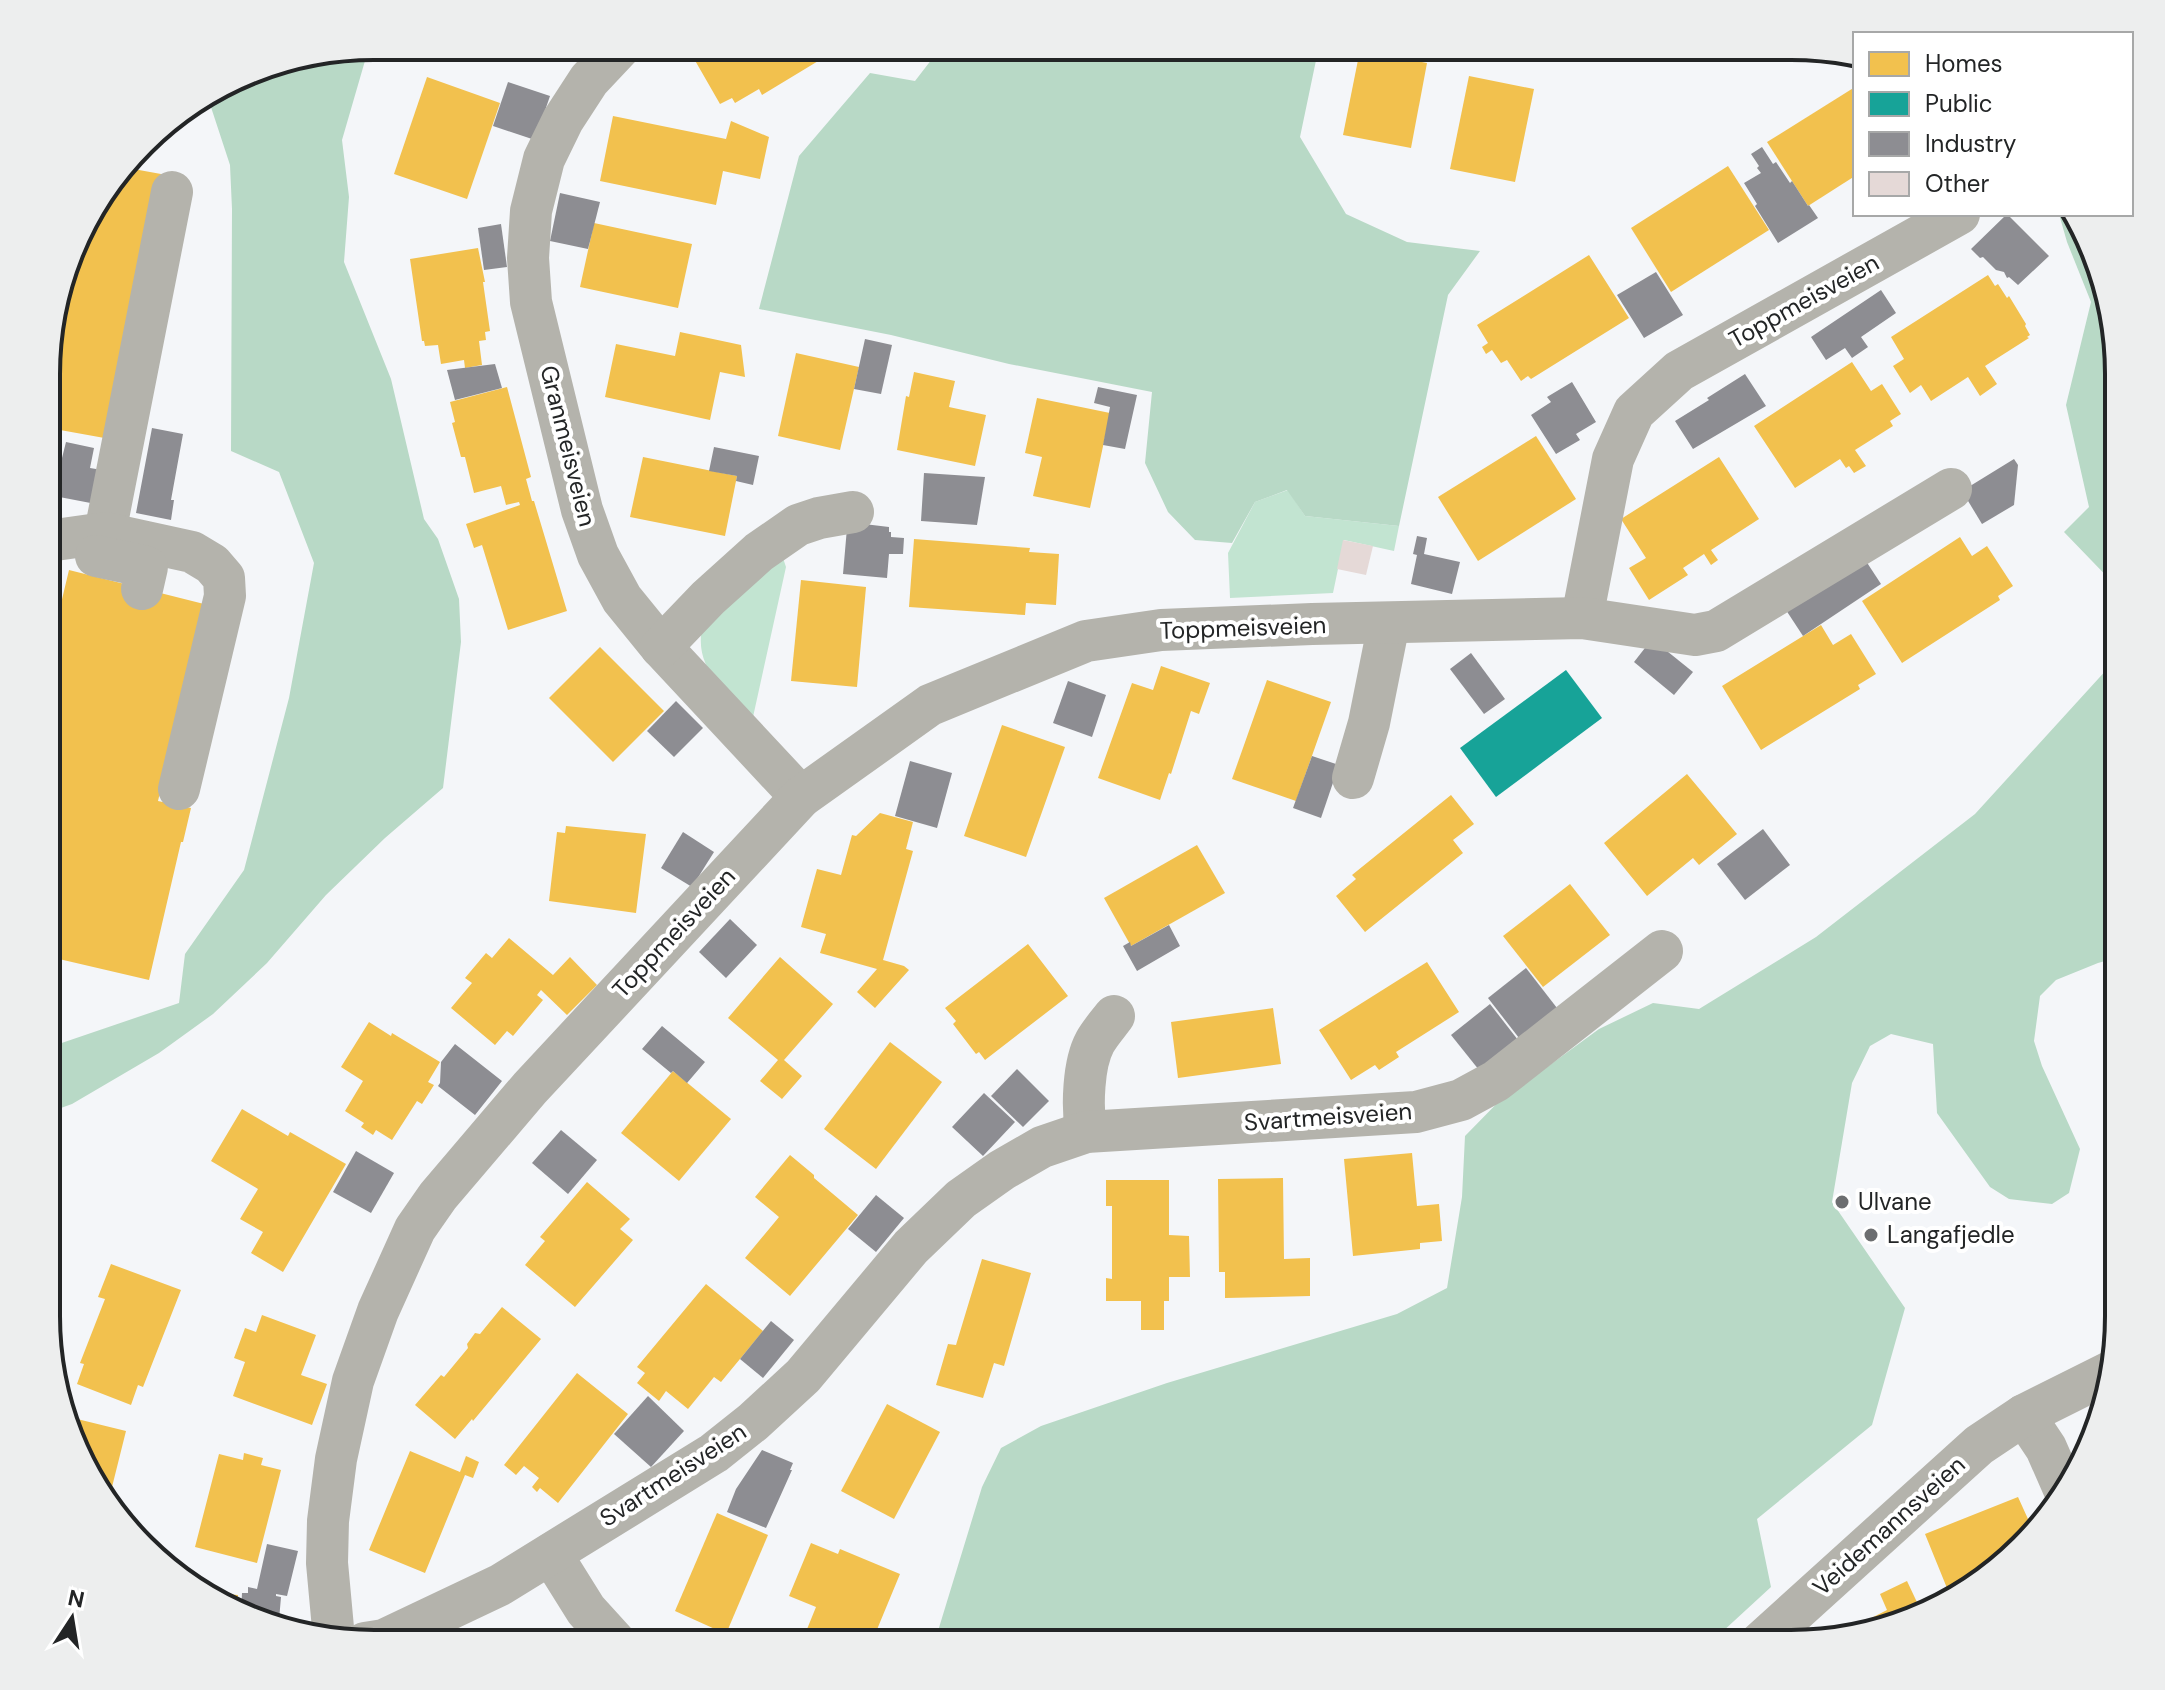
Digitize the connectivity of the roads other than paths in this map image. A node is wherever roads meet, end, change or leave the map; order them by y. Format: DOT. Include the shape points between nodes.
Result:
graph roads {
  1 [pos="608,60"];
  2 [pos="172,192"];
  3 [pos="1955,216"];
  4 [pos="1951,489"];
  5 [pos="853,512"];
  6 [pos="105,533"];
  7 [pos="60,541"];
  8 [pos="60,546"];
  9 [pos="142,589"];
  10 [pos="1582,618"];
  11 [pos="1389,623"];
  12 [pos="661,647"];
  13 [pos="1353,778"];
  14 [pos="179,789"];
  15 [pos="801,797"];
  16 [pos="1662,951"];
  17 [pos="1114,1016"];
  18 [pos="1086,1132"];
  19 [pos="2099,1378"];
  20 [pos="2024,1415"];
  21 [pos="2059,1479"];
  22 [pos="551,1554"];
  23 [pos="333,1627"];
  24 [pos="405,1630"];
  25 [pos="604,1630"];
  26 [pos="1774,1630"];
  1 -- 12 [label="street, Granmeisveien" via="563,120 544,159 531,211 531,302 598,555 622,599"];
  2 -- 6 [label="street"];
  3 -- 10 [label="street, Toppmeisveien" via="1679,371 1634,412 1613,459"];
  4 -- 10 [label="street, Toppmeisveien" via="1716,631 1695,635"];
  5 -- 12 [label="street" via="798,525 759,552"];
  6 -- 7 [label="street"];
  6 -- 14 [label="street" via="192,552 224,578 225,596"];
  8 -- 9 [label="street" via="147,567"];
  10 -- 11 [label="street, Toppmeisveien"];
  11 -- 13 [label="street"];
  11 -- 15 [label="street, Toppmeisveien" via="1161,630 1086,641 930,705"];
  12 -- 15 [label="street, Granmeisveien"];
  15 -- 23 [label="street, Toppmeisveien" via="530,1088 415,1229 353,1381 336,1459 327,1563"];
  16 -- 18 [label="street, Svartmeisveien" via="1496,1081 1461,1100 1416,1112"];
  17 -- 18 [label="street" via="1094,1044 1087,1068"];
  18 -- 22 [label="street, Svartmeisveien" via="1042,1147 961,1199 911,1247 803,1376 753,1422 714,1453"];
  19 -- 20 [label="street, Veidemannsveien"];
  20 -- 21 [label="street"];
  20 -- 26 [label="street, Veidemannsveien" via="1979,1445"];
  22 -- 24 [label="street, Svartmeisveien"];
  22 -- 25 [label="street"];
}
